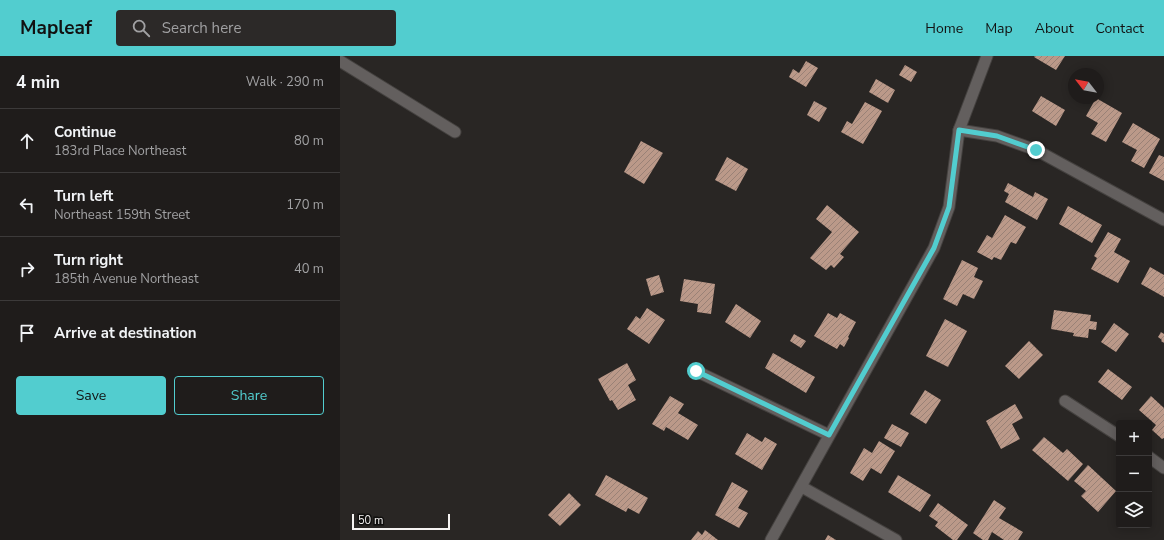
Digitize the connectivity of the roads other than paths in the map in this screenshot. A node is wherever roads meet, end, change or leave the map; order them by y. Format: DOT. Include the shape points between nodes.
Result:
graph roads {
  1 [pos="987,56"];
  2 [pos="340,62"];
  3 [pos="959,130"];
  4 [pos="455,132"];
  5 [pos="1164,220"];
  6 [pos="696,371"];
  7 [pos="1065,401"];
  8 [pos="1116,434"];
  9 [pos="829,435"];
  10 [pos="1152,459"];
  11 [pos="1164,468"];
  12 [pos="802,487"];
  13 [pos="771,540"];
  14 [pos="896,540"];
  1 -- 3 [label="street"];
  2 -- 4 [label="street"];
  3 -- 5 [label="street" via="997,136 1036,150"];
  3 -- 9 [label="street" via="949,207 934,248"];
  6 -- 9 [label="street"];
  7 -- 8 [label="street"];
  9 -- 12 [label="street"];
  10 -- 11 [label="street"];
  12 -- 13 [label="street"];
  12 -- 14 [label="street"];
}
